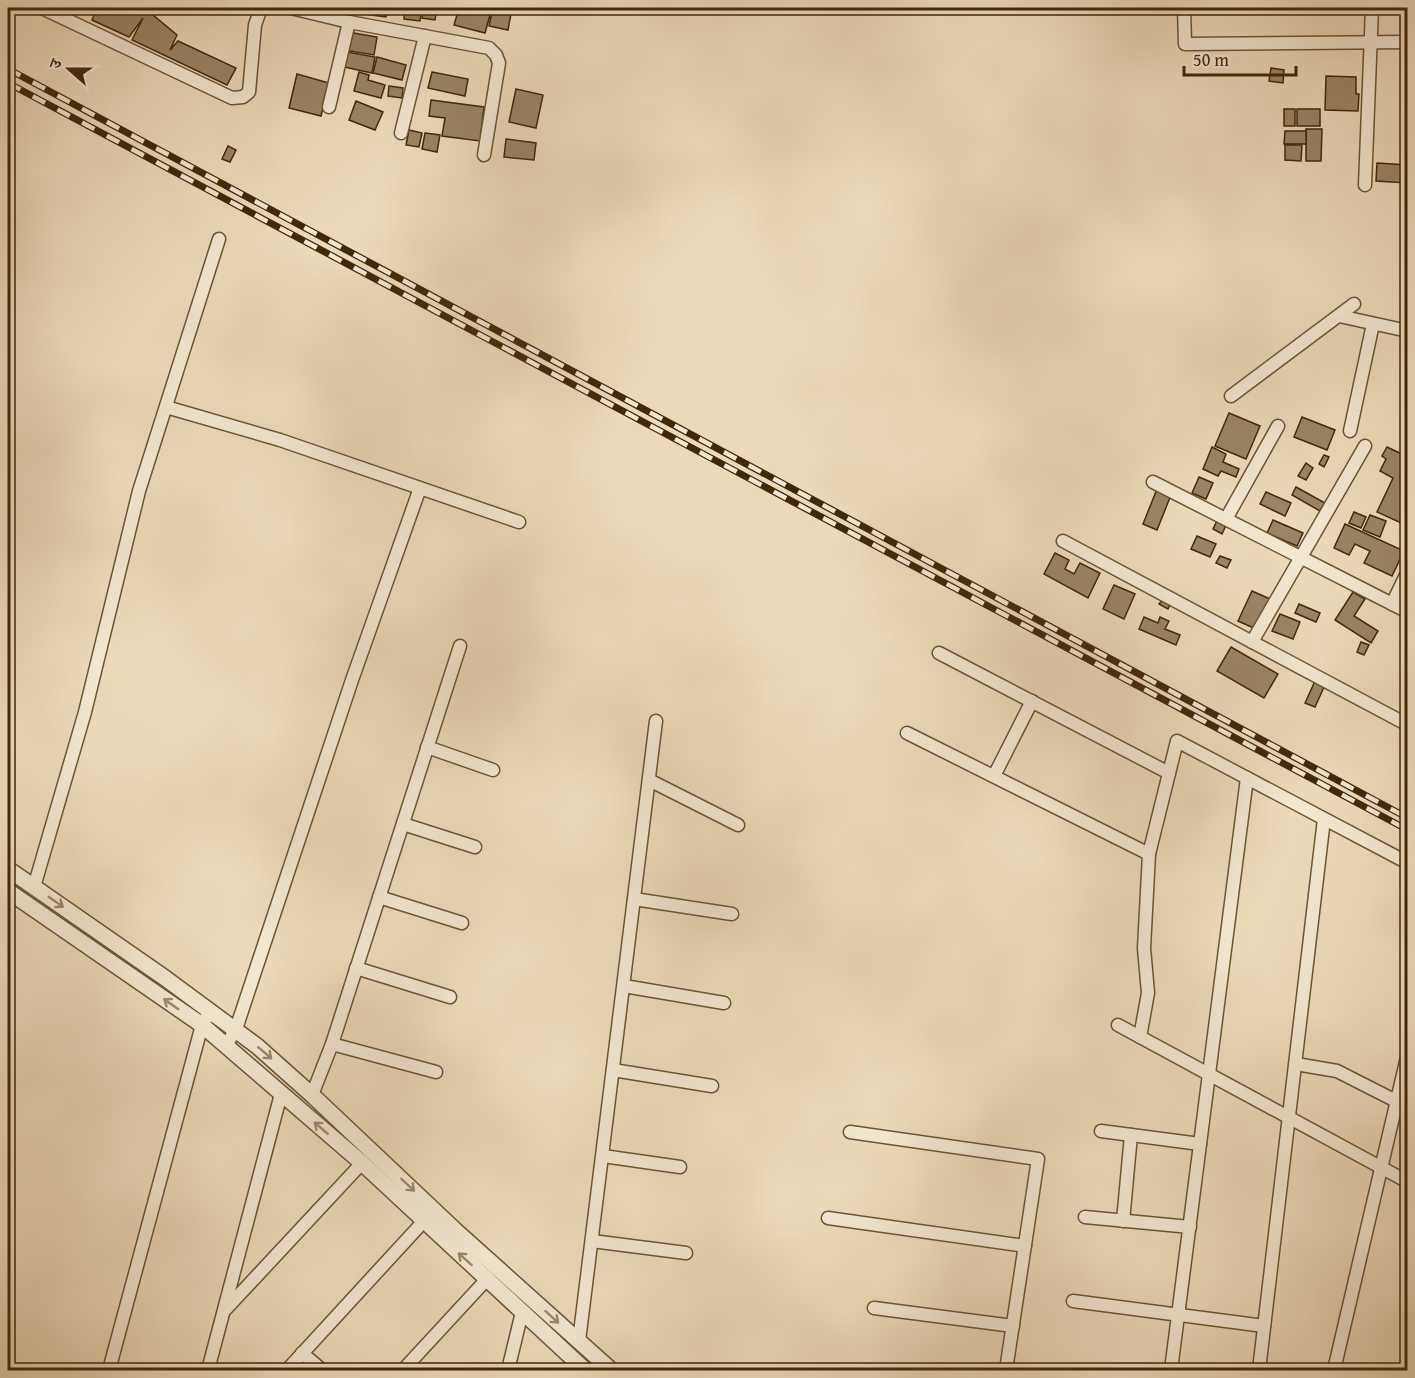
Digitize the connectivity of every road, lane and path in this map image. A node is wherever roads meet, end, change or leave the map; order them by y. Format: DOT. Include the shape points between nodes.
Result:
graph roads {
  1 [pos="42,8"];
  2 [pos="261,8"];
  3 [pos="291,8"];
  4 [pos="1184,8"];
  5 [pos="1372,8"];
  6 [pos="349,22"];
  7 [pos="425,36"];
  8 [pos="1407,42"];
  9 [pos="1371,43"];
  10 [pos="329,107"];
  11 [pos="401,133"];
  12 [pos="484,155"];
  13 [pos="1365,185"];
  14 [pos="219,239"];
  15 [pos="1354,304"];
  16 [pos="1339,316"];
  17 [pos="1373,324"];
  18 [pos="1407,331"];
  19 [pos="1231,396"];
  20 [pos="166,407"];
  21 [pos="1278,426"];
  22 [pos="1350,431"];
  23 [pos="1365,446"];
  24 [pos="1153,482"];
  25 [pos="420,488"];
  26 [pos="1226,519"];
  27 [pos="519,522"];
  28 [pos="1063,541"];
  29 [pos="1301,558"];
  30 [pos="1407,572"];
  31 [pos="1403,593"];
  32 [pos="1392,604"];
  33 [pos="1407,612"];
  34 [pos="1252,642"];
  35 [pos="460,646"];
  36 [pos="939,653"];
  37 [pos="1032,701"];
  38 [pos="656,721"];
  39 [pos="1407,725"];
  40 [pos="907,733"];
  41 [pos="428,747"];
  42 [pos="493,770"];
  43 [pos="1169,773"];
  44 [pos="994,776"];
  45 [pos="1247,778"];
  46 [pos="649,780"];
  47 [pos="1324,819"];
  48 [pos="403,824"];
  49 [pos="738,825"];
  50 [pos="475,847"];
  51 [pos="1149,854"];
  52 [pos="1407,863"];
  53 [pos="8,869"];
  54 [pos="34,887"];
  55 [pos="8,891"];
  56 [pos="380,897"];
  57 [pos="634,899"];
  58 [pos="732,914"];
  59 [pos="462,923"];
  60 [pos="356,968"];
  61 [pos="624,986"];
  62 [pos="450,997"];
  63 [pos="724,1003"];
  64 [pos="210,1011"];
  65 [pos="202,1025"];
  66 [pos="1118,1025"];
  67 [pos="236,1029"];
  68 [pos="1140,1037"];
  69 [pos="227,1044"];
  70 [pos="332,1044"];
  71 [pos="1407,1053"];
  72 [pos="1296,1064"];
  73 [pos="613,1070"];
  74 [pos="436,1072"];
  75 [pos="1210,1075"];
  76 [pos="712,1086"];
  77 [pos="281,1094"];
  78 [pos="312,1095"];
  79 [pos="1396,1101"];
  80 [pos="1290,1119"];
  81 [pos="1101,1131"];
  82 [pos="850,1132"];
  83 [pos="1131,1135"];
  84 [pos="1200,1144"];
  85 [pos="603,1156"];
  86 [pos="362,1163"];
  87 [pos="680,1167"];
  88 [pos="1381,1168"];
  89 [pos="1407,1182"];
  90 [pos="1085,1217"];
  91 [pos="828,1218"];
  92 [pos="1123,1221"];
  93 [pos="423,1222"];
  94 [pos="1190,1227"];
  95 [pos="592,1241"];
  96 [pos="1025,1246"];
  97 [pos="686,1253"];
  98 [pos="487,1279"];
  99 [pos="1072,1301"];
  100 [pos="874,1308"];
  101 [pos="224,1311"];
  102 [pos="522,1312"];
  103 [pos="1178,1315"];
  104 [pos="1013,1326"];
  105 [pos="1264,1326"];
  106 [pos="579,1341"];
  107 [pos="302,1353"];
  108 [pos="109,1371"];
  109 [pos="208,1371"];
  110 [pos="287,1371"];
  111 [pos="322,1371"];
  112 [pos="403,1371"];
  113 [pos="508,1371"];
  114 [pos="585,1371"];
  115 [pos="611,1371"];
  116 [pos="1006,1371"];
  117 [pos="1171,1371"];
  118 [pos="1259,1371"];
  119 [pos="1334,1371"];
  1 -- 2 [label="street" via="232,98 249,92 255,25"];
  3 -- 6 [label="street"];
  4 -- 9 [label="street" via="1185,44"];
  5 -- 9 [label="street"];
  6 -- 7 [label="street"];
  6 -- 10 [label="street"];
  7 -- 11 [label="street"];
  7 -- 12 [label="street" via="489,48 496,55 499,63"];
  8 -- 9 [label="street"];
  9 -- 13 [label="street"];
  14 -- 20 [label="street"];
  15 -- 16 [label="street"];
  16 -- 17 [label="street"];
  16 -- 19 [label="street"];
  17 -- 18 [label="street"];
  17 -- 22 [label="street"];
  20 -- 25 [label="street"];
  20 -- 54 [label="street" via="132,514 85,711"];
  21 -- 26 [label="street"];
  23 -- 29 [label="street"];
  24 -- 26 [label="street"];
  25 -- 27 [label="street"];
  25 -- 67 [label="street"];
  26 -- 29 [label="street"];
  28 -- 34 [label="street"];
  29 -- 32 [label="street"];
  29 -- 34 [label="street"];
  30 -- 31 [label="street"];
  31 -- 32 [label="street"];
  32 -- 33 [label="street"];
  34 -- 39 [label="street"];
  35 -- 41 [label="street"];
  36 -- 37 [label="street"];
  37 -- 43 [label="street"];
  37 -- 44 [label="street"];
  38 -- 46 [label="street"];
  40 -- 44 [label="street"];
  41 -- 42 [label="street"];
  41 -- 48 [label="street"];
  43 -- 45 [label="street" via="1177,741"];
  43 -- 51 [label="street"];
  44 -- 51 [label="street"];
  45 -- 47 [label="street"];
  45 -- 75 [label="street"];
  46 -- 49 [label="street"];
  46 -- 57 [label="street"];
  47 -- 52 [label="street"];
  47 -- 72 [label="street"];
  48 -- 50 [label="street"];
  48 -- 56 [label="street"];
  51 -- 68 [label="street" via="1144,948 1148,993"];
  53 -- 54 [label="street"];
  54 -- 64 [label="street, one-way"];
  65 -- 55 [label="street, one-way"];
  56 -- 59 [label="street"];
  56 -- 60 [label="street"];
  57 -- 58 [label="street"];
  57 -- 61 [label="street"];
  60 -- 62 [label="street"];
  60 -- 70 [label="street"];
  61 -- 63 [label="street"];
  61 -- 73 [label="street"];
  64 -- 65 [label="street"];
  64 -- 67 [label="street"];
  65 -- 69 [label="street"];
  65 -- 108 [label="street"];
  66 -- 68 [label="street"];
  67 -- 69 [label="street"];
  67 -- 78 [label="street, one-way"];
  68 -- 75 [label="street"];
  69 -- 77 [label="street"];
  70 -- 74 [label="street"];
  70 -- 78 [label="street"];
  71 -- 79 [label="street"];
  72 -- 79 [label="street" via="1338,1071"];
  72 -- 80 [label="street"];
  73 -- 76 [label="street"];
  73 -- 85 [label="street"];
  75 -- 80 [label="street"];
  75 -- 84 [label="street"];
  86 -- 77 [label="street, one-way"];
  77 -- 101 [label="street"];
  78 -- 106 [label="street, one-way"];
  79 -- 88 [label="street"];
  80 -- 88 [label="street"];
  80 -- 105 [label="street"];
  81 -- 83 [label="street"];
  82 -- 96 [label="street" via="1038,1159"];
  83 -- 84 [label="street"];
  83 -- 92 [label="street"];
  84 -- 94 [label="street"];
  85 -- 87 [label="street"];
  85 -- 95 [label="street"];
  86 -- 93 [label="street"];
  86 -- 101 [label="street"];
  88 -- 89 [label="street"];
  88 -- 119 [label="street"];
  90 -- 92 [label="street"];
  91 -- 96 [label="street"];
  92 -- 94 [label="street"];
  98 -- 93 [label="street, one-way"];
  93 -- 107 [label="street"];
  94 -- 103 [label="street"];
  95 -- 97 [label="street"];
  95 -- 106 [label="street"];
  96 -- 104 [label="street"];
  98 -- 102 [label="street"];
  98 -- 112 [label="street"];
  99 -- 103 [label="street"];
  100 -- 104 [label="street"];
  101 -- 109 [label="street"];
  102 -- 113 [label="street"];
  102 -- 114 [label="street"];
  103 -- 105 [label="street"];
  103 -- 117 [label="street"];
  104 -- 116 [label="street"];
  105 -- 118 [label="street"];
  106 -- 115 [label="street"];
  107 -- 110 [label="street"];
  107 -- 111 [label="street"];
}
